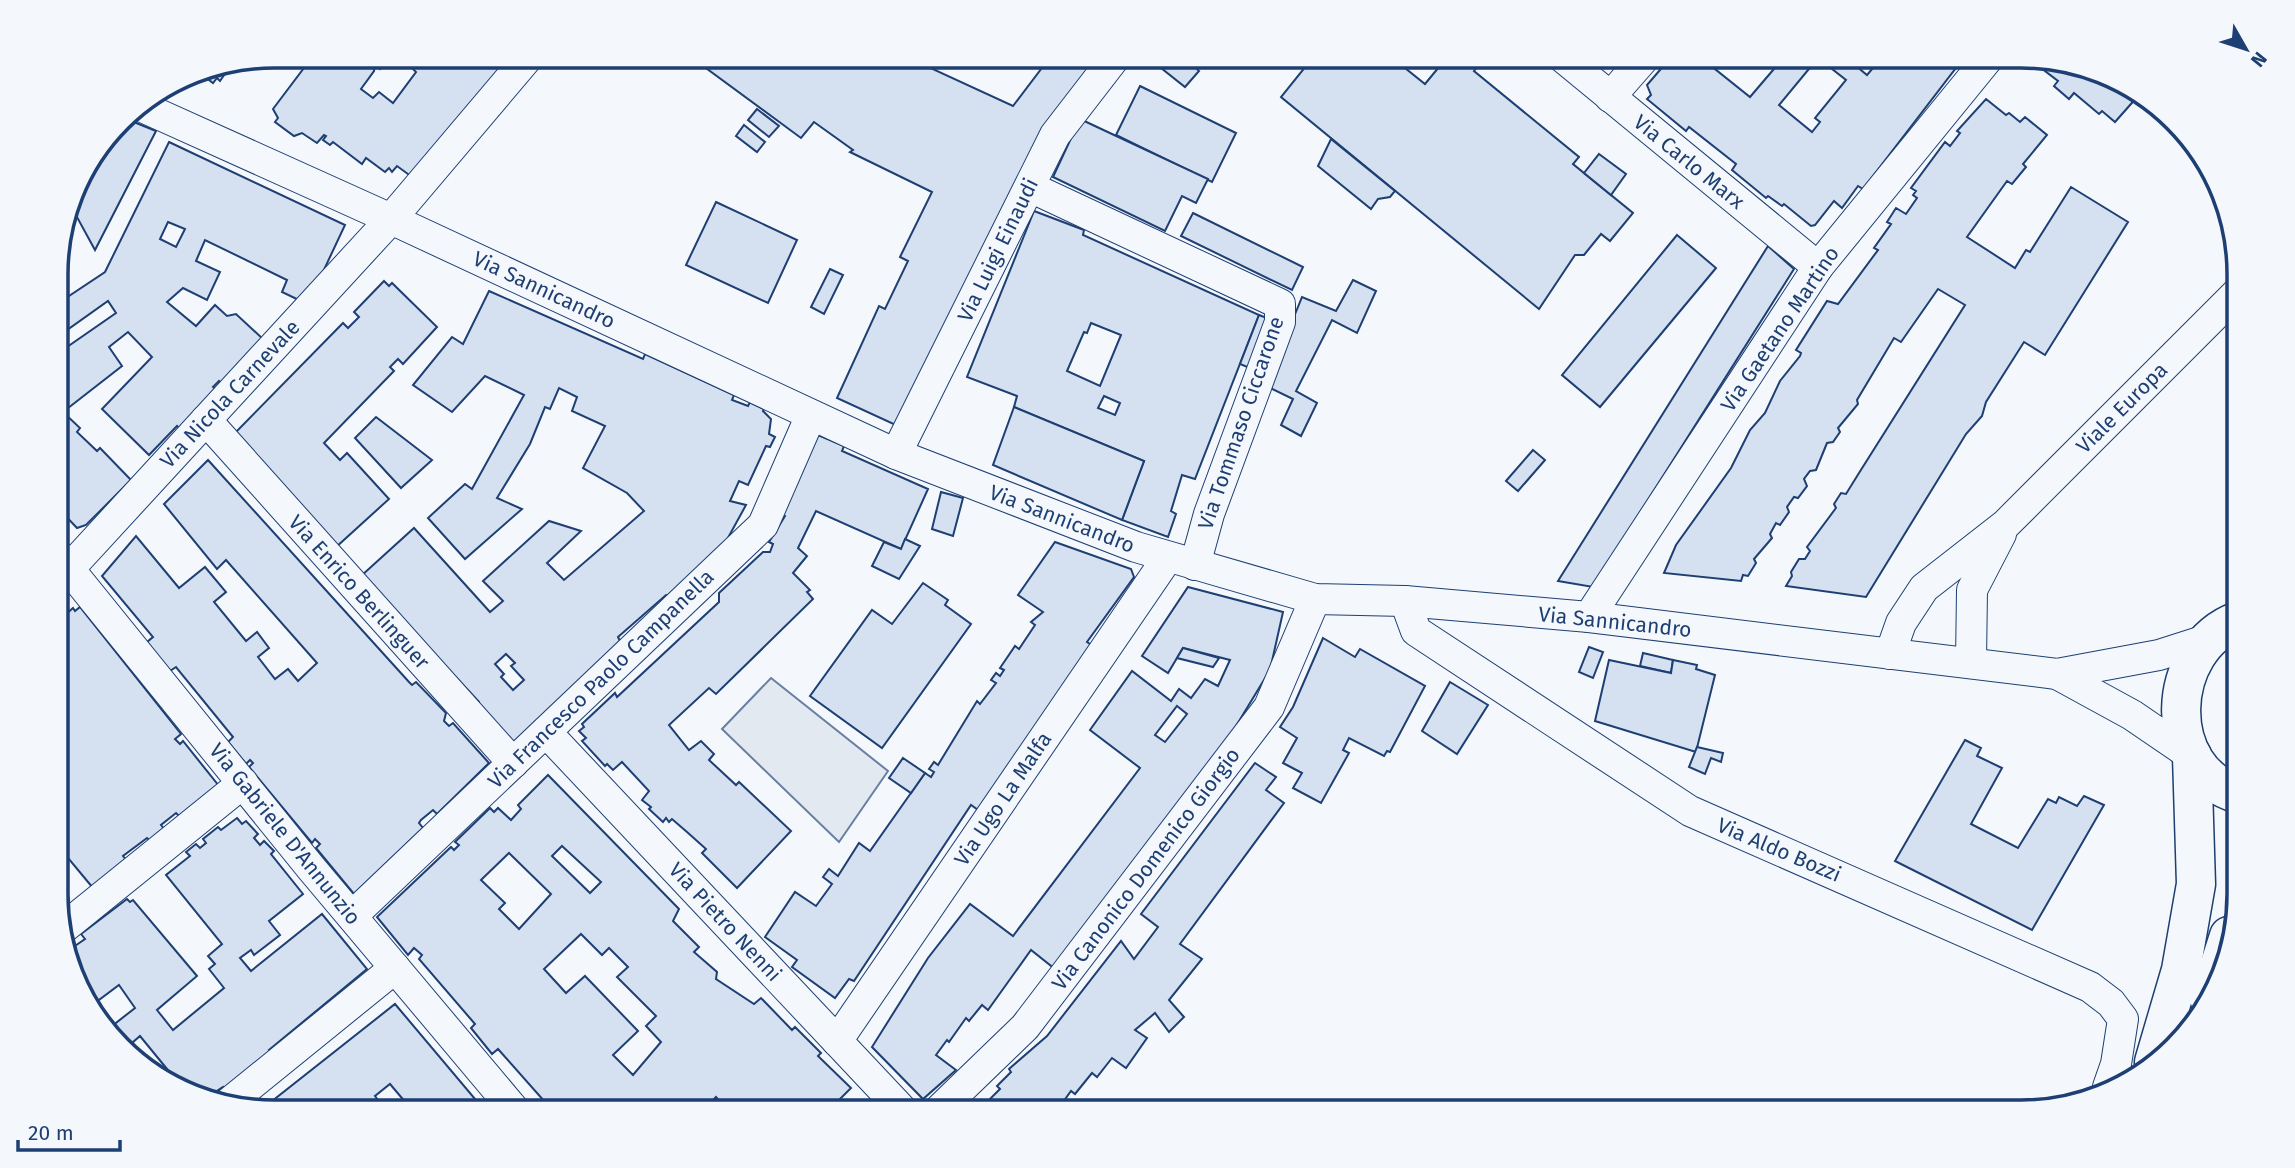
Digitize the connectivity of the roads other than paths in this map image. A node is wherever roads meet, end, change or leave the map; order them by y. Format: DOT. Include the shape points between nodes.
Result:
graph roads {
  1 [pos="519,68"];
  2 [pos="1107,68"];
  3 [pos="1575,68"];
  4 [pos="1635,68"];
  5 [pos="1980,68"];
  6 [pos="1610,97"];
  7 [pos="150,110"];
  8 [pos="1030,187"];
  9 [pos="391,219"];
  10 [pos="1818,267"];
  11 [pos="2227,302"];
  12 [pos="811,415"];
  13 [pos="206,420"];
  14 [pos="896,454"];
  15 [pos="2006,524"];
  16 [pos="69,556"];
  17 [pos="1181,561"];
  18 [pos="69,570"];
  19 [pos="1315,599"];
  20 [pos="1405,601"];
  21 [pos="1589,617"];
  22 [pos="2227,625"];
  23 [pos="2227,626"];
  24 [pos="1890,654"];
  25 [pos="1971,662"];
  26 [pos="2057,674"];
  27 [pos="546,732"];
  28 [pos="2192,755"];
  29 [pos="513,763"];
  30 [pos="243,783"];
  31 [pos="2227,787"];
  32 [pos="352,916"];
  33 [pos="70,922"];
  34 [pos="395,968"];
  35 [pos="837,1041"];
  36 [pos="2159,1046"];
  37 [pos="2111,1078"];
  38 [pos="237,1096"];
  39 [pos="506,1100"];
  40 [pos="892,1100"];
  41 [pos="950,1100"];
  1 -- 9 [label="street, Via Nicola Carnevale"];
  2 -- 8 [label="street, Via Luigi Einaudi" via="1055,135"];
  3 -- 6 [label="street, Via Carlo Marx"];
  4 -- 6 [label="street"];
  5 -- 10 [label="street, Via Gaetano Martino"];
  6 -- 10 [label="street, Via Carlo Marx"];
  7 -- 9 [label="street, Via Sannicandro"];
  8 -- 14 [label="street, Via Luigi Einaudi"];
  8 -- 17 [label="street, Via Tommaso Ciccarone" via="1280,304 1280,322 1209,514"];
  9 -- 12 [label="street, Via Sannicandro"];
  9 -- 13 [label="street, Via Nicola Carnevale"];
  10 -- 21 [label="street, Via Gaetano Martino"];
  11 -- 15 [label="street, Viale Europa"];
  12 -- 14 [label="street, Via Sannicandro"];
  12 -- 27 [label="street, Via Francesco Paolo Campanella" via="763,526"];
  13 -- 16 [label="street, Via Nicola Carnevale"];
  13 -- 29 [label="street, Via Enrico Berlinguer"];
  14 -- 17 [label="street, Via Sannicandro"];
  15 -- 24 [label="street, Viale Europa" via="1924,588 1900,623"];
  15 -- 25 [label="street, Viale Europa" via="1972,590"];
  17 -- 19 [label="street, Via Sannicandro"];
  17 -- 35 [label="street, Via Ugo La Malfa"];
  18 -- 30 [label="street, Via Gabriele D'Annunzio"];
  19 -- 20 [label="street, Via Sannicandro"];
  19 -- 41 [label="street, Via Canonico Domenico Giorgio" via="1269,707 1025,1027"];
  20 -- 21 [label="street, Via Sannicandro"];
  20 -- 37 [label="street, Via Aldo Bozzi" via="1416,631 1690,811 2090,987 2123,1019"];
  21 -- 24 [label="street, Via Sannicandro"];
  22 -- 26 [label="street" via="2159,655"];
  23 -- 28 [label="main road" via="2190,663 2180,694 2181,726"];
  24 -- 25 [label="street, Via Sannicandro"];
  25 -- 26 [label="street, Via Sannicandro"];
  26 -- 28 [label="street"];
  27 -- 29 [label="street, Via Francesco Paolo Campanella"];
  27 -- 35 [label="street, Via Pietro Nenni"];
  28 -- 31 [label="main road" via="2210,777"];
  28 -- 36 [label="main road" via="2196,884 2181,970"];
  29 -- 32 [label="street, Via Francesco Paolo Campanella"];
  30 -- 32 [label="street, Via Gabriele D'Annunzio"];
  30 -- 33 [label="street"];
  32 -- 34 [label="street, Via Gabriele D'Annunzio"];
  34 -- 38 [label="street"];
  34 -- 39 [label="street, Via Gabriele D'Annunzio"];
  35 -- 40 [label="street, Via Pietro Nenni"];
}
